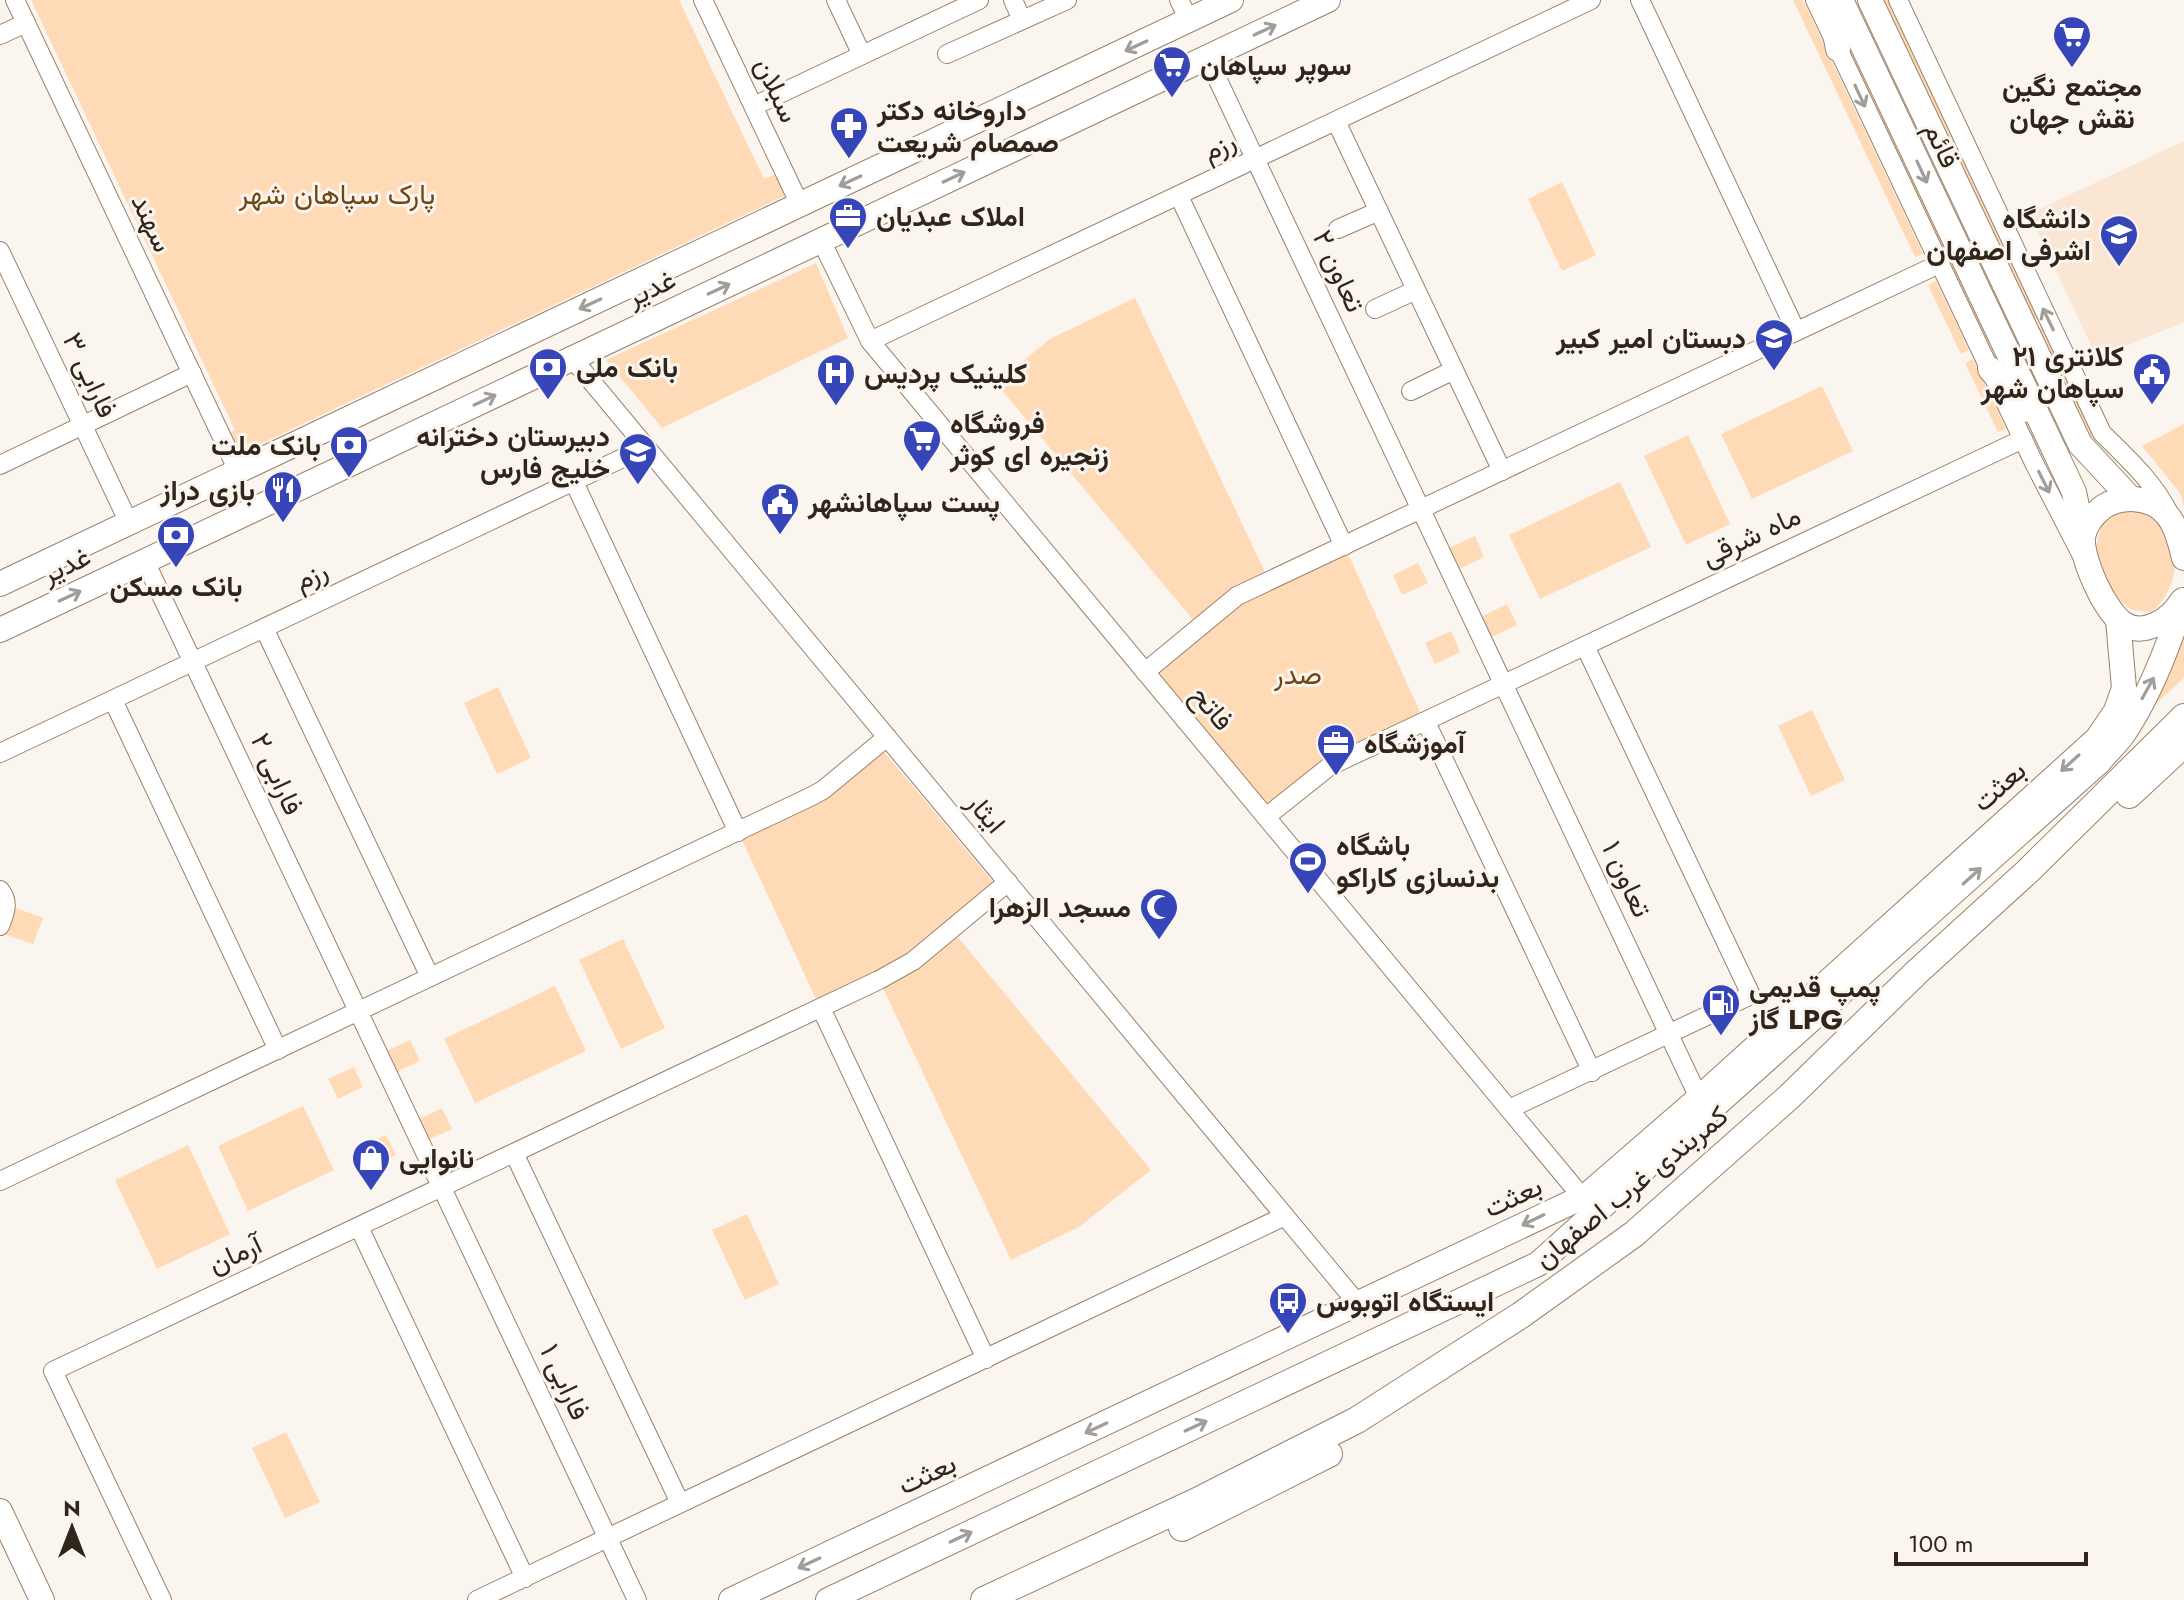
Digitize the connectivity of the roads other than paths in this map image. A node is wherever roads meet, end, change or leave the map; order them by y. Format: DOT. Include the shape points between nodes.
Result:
graph roads {
  1 [pos="15,0"];
  2 [pos="703,0"];
  3 [pos="836,0"];
  4 [pos="979,0"];
  5 [pos="1013,0"];
  6 [pos="1067,0"];
  7 [pos="1231,0"];
  8 [pos="1328,0"];
  9 [pos="1591,0"];
  10 [pos="1640,0"];
  11 [pos="1815,0"];
  12 [pos="1829,0"];
  13 [pos="1841,0"];
  14 [pos="1870,0"];
  15 [pos="1898,0"];
  16 [pos="1184,10"];
  17 [pos="1022,20"];
  18 [pos="26,23"];
  19 [pos="0,35"];
  20 [pos="1838,49"];
  21 [pos="947,54"];
  22 [pos="862,55"];
  23 [pos="1207,57"];
  24 [pos="754,106"];
  25 [pos="1336,121"];
  26 [pos="1255,159"];
  27 [pos="1179,196"];
  28 [pos="800,205"];
  29 [pos="1379,211"];
  30 [pos="1338,229"];
  31 [pos="821,240"];
  32 [pos="0,251"];
  33 [pos="1939,264"];
  34 [pos="1416,290"];
  35 [pos="1375,309"];
  36 [pos="1796,331"];
  37 [pos="870,341"];
  38 [pos="572,358"];
  39 [pos="1990,369"];
  40 [pos="1454,370"];
  41 [pos="192,373"];
  42 [pos="1411,391"];
  43 [pos="380,403"];
  44 [pos="82,425"];
  45 [pos="320,432"];
  46 [pos="2034,436"];
  47 [pos="398,441"];
  48 [pos="646,447"];
  49 [pos="1,463"];
  50 [pos="338,469"];
  51 [pos="238,471"];
  52 [pos="1502,471"];
  53 [pos="574,482"];
  54 [pos="2131,499"];
  55 [pos="1420,509"];
  56 [pos="129,523"];
  57 [pos="2175,526"];
  58 [pos="2083,535"];
  59 [pos="1344,546"];
  60 [pos="2184,558"];
  61 [pos="145,561"];
  62 [pos="0,584"];
  63 [pos="2097,586"];
  64 [pos="2183,598"];
  65 [pos="2118,620"];
  66 [pos="264,628"];
  67 [pos="0,630"];
  68 [pos="1585,646"];
  69 [pos="193,662"];
  70 [pos="1145,672"];
  71 [pos="1503,684"];
  72 [pos="113,700"];
  73 [pos="2184,700"];
  74 [pos="2184,717"];
  75 [pos="1426,722"];
  76 [pos="887,737"];
  77 [pos="2184,744"];
  78 [pos="0,753"];
  79 [pos="2108,791"];
  80 [pos="1266,817"];
  81 [pos="738,832"];
  82 [pos="1008,882"];
  83 [pos="1,890"];
  84 [pos="0,926"];
  85 [pos="430,977"];
  86 [pos="821,1008"];
  87 [pos="358,1012"];
  88 [pos="1669,1034"];
  89 [pos="278,1050"];
  90 [pos="1592,1072"];
  91 [pos="1699,1098"];
  92 [pos="1509,1109"];
  93 [pos="514,1153"];
  94 [pos="0,1181"];
  95 [pos="441,1187"];
  96 [pos="1582,1197"];
  97 [pos="1285,1216"];
  98 [pos="359,1227"];
  99 [pos="1358,1304"];
  100 [pos="986,1359"];
  101 [pos="680,1503"];
  102 [pos="0,1511"];
  103 [pos="905,1518"];
  104 [pos="608,1537"];
  105 [pos="848,1545"];
  106 [pos="923,1555"];
  107 [pos="525,1578"];
  108 [pos="866,1583"];
  109 [pos="42,1600"];
  110 [pos="162,1600"];
  111 [pos="477,1600"];
  112 [pos="637,1600"];
  113 [pos="731,1600"];
  114 [pos="828,1600"];
  115 [pos="984,1600"];
  116 [pos="1026,1600"];
  1 -- 18 [label="street, سهند"];
  2 -- 24 [label="street, سبلان"];
  3 -- 22 [label="street"];
  4 -- 22 [label="street"];
  5 -- 17 [label="street"];
  6 -- 17 [label="street"];
  7 -- 16 [label="main road, غدیر"];
  23 -- 8 [label="main road, غدیر, one-way"];
  9 -- 25 [label="street, رزم"];
  10 -- 36 [label="street"];
  11 -- 20 [label="street"];
  12 -- 20 [label="main road"];
  13 -- 46 [label="main road, قائم, one-way"];
  14 -- 54 [label="main road, قائم" via="2080,444"];
  57 -- 15 [label="street, one-way" via="2160,495 2102,433"];
  16 -- 28 [label="main road, غدیر, one-way"];
  17 -- 21 [label="street"];
  18 -- 19 [label="street"];
  18 -- 41 [label="street, سهند"];
  20 -- 33 [label="street, one-way"];
  22 -- 24 [label="street"];
  23 -- 26 [label="street, تعاون ۲"];
  31 -- 23 [label="main road, غدیر, one-way"];
  24 -- 28 [label="street, سبلان"];
  25 -- 26 [label="street, رزم"];
  25 -- 29 [label="street"];
  26 -- 27 [label="street, رزم"];
  26 -- 55 [label="street, تعاون ۲"];
  27 -- 37 [label="street, رزم"];
  27 -- 59 [label="street"];
  28 -- 43 [label="main road, غدیر, one-way"];
  29 -- 30 [label="street"];
  29 -- 34 [label="street"];
  31 -- 37 [label="street, فاتح"];
  38 -- 31 [label="main road, غدیر, one-way"];
  32 -- 44 [label="street, فارابی ۳"];
  33 -- 36 [label="street"];
  33 -- 39 [label="street"];
  34 -- 35 [label="street"];
  34 -- 40 [label="street"];
  36 -- 52 [label="street"];
  37 -- 70 [label="street, فاتح"];
  47 -- 38 [label="main road, غدیر, one-way"];
  38 -- 48 [label="street, ایثار"];
  39 -- 46 [label="main road"];
  40 -- 42 [label="street"];
  40 -- 52 [label="street"];
  41 -- 44 [label="street"];
  41 -- 51 [label="street, سهند"];
  43 -- 45 [label="main road, غدیر"];
  43 -- 47 [label="main road" via="371,412 371,431 379,440"];
  44 -- 49 [label="street"];
  44 -- 56 [label="street, فارابی ۳"];
  45 -- 50 [label="main road" via="339,432 348,442 350,454"];
  45 -- 51 [label="main road, غدیر"];
  46 -- 58 [label="main road, قائم" via="2074,492"];
  46 -- 63 [label="street, one-way"];
  46 -- 68 [label="street, ماه شرقی"];
  47 -- 50 [label="main road, غدیر"];
  48 -- 53 [label="street, رزم"];
  48 -- 76 [label="street, ایثار"];
  50 -- 61 [label="main road, غدیر"];
  51 -- 56 [label="main road, غدیر"];
  52 -- 55 [label="street"];
  53 -- 66 [label="street, رزم"];
  53 -- 81 [label="street"];
  54 -- 57 [label="main road" via="2162,509"];
  54 -- 58 [label="main road" via="2100,509"];
  55 -- 59 [label="street"];
  55 -- 71 [label="street, تعاون ۲"];
  56 -- 62 [label="main road, غدیر"];
  57 -- 60 [label="main road"];
  58 -- 63 [label="main road, قائم" via="2085,558"];
  59 -- 70 [label="street" via="1237,596"];
  67 -- 61 [label="main road, غدیر, one-way"];
  61 -- 69 [label="street, فارابی ۲"];
  63 -- 65 [label="main road, قائم"];
  64 -- 65 [label="main road" via="2169,617 2150,626 2130,627"];
  106 -- 64 [label="main road, بعثت, one-way" via="1538,1264 2099,762 2124,732 2158,671"];
  65 -- 91 [label="main road, بعثت, one-way" via="2124,688 2097,739"];
  66 -- 69 [label="street, رزم"];
  66 -- 85 [label="street"];
  68 -- 71 [label="street, ماه شرقی"];
  68 -- 88 [label="street" via="1751,995"];
  69 -- 72 [label="street, رزم"];
  69 -- 87 [label="street, فارابی ۲"];
  70 -- 80 [label="street, فاتح"];
  71 -- 75 [label="street, ماه شرقی"];
  71 -- 88 [label="street, تعاون ۱"];
  72 -- 78 [label="street, رزم"];
  72 -- 89 [label="street"];
  73 -- 79 [label="highway"];
  74 -- 79 [label="highway, کمربندی غرب اصفهان"];
  75 -- 80 [label="street, ماه شرقی" via="1330,766"];
  75 -- 90 [label="street"];
  76 -- 81 [label="street" via="823,790"];
  76 -- 82 [label="street, ایثار"];
  77 -- 116 [label="highway, کمربندی غرب اصفهان" via="1820,1088 1630,1257 1351,1443 1230,1506"];
  79 -- 115 [label="highway, کمربندی غرب اصفهان" via="1790,1096 1634,1234 1534,1306 1357,1420"];
  80 -- 92 [label="street, فاتح"];
  81 -- 85 [label="street"];
  82 -- 86 [label="street, آرمان" via="913,961"];
  82 -- 97 [label="street, ایثار"];
  83 -- 84 [label="street" via="7,905"];
  85 -- 87 [label="street"];
  86 -- 93 [label="street, آرمان"];
  86 -- 100 [label="street"];
  87 -- 89 [label="street"];
  87 -- 95 [label="street, فارابی ۲"];
  88 -- 90 [label="street"];
  88 -- 91 [label="street, تعاون ۱"];
  89 -- 94 [label="street"];
  90 -- 92 [label="street"];
  91 -- 96 [label="main road, بعثت"];
  92 -- 96 [label="street, فاتح"];
  93 -- 95 [label="street, آرمان"];
  93 -- 101 [label="street"];
  95 -- 98 [label="street, آرمان"];
  95 -- 104 [label="street, فارابی ۱"];
  96 -- 99 [label="main road, بعثت, one-way"];
  97 -- 99 [label="street, ایثار"];
  97 -- 100 [label="street"];
  98 -- 107 [label="street"];
  98 -- 110 [label="street, آرمان" via="53,1371"];
  99 -- 103 [label="main road, بعثت, one-way"];
  100 -- 101 [label="street"];
  101 -- 104 [label="street"];
  102 -- 109 [label="main road"];
  103 -- 105 [label="main road, بعثت"];
  103 -- 106 [label="main road" via="893,1533 895,1546 910,1557"];
  104 -- 107 [label="street"];
  104 -- 112 [label="street, فارابی ۱"];
  105 -- 108 [label="main road" via="866,1545 875,1554 878,1565"];
  105 -- 113 [label="main road, بعثت, one-way"];
  106 -- 108 [label="main road, بعثت"];
  107 -- 111 [label="street"];
  108 -- 114 [label="main road, بعثت"];
}
